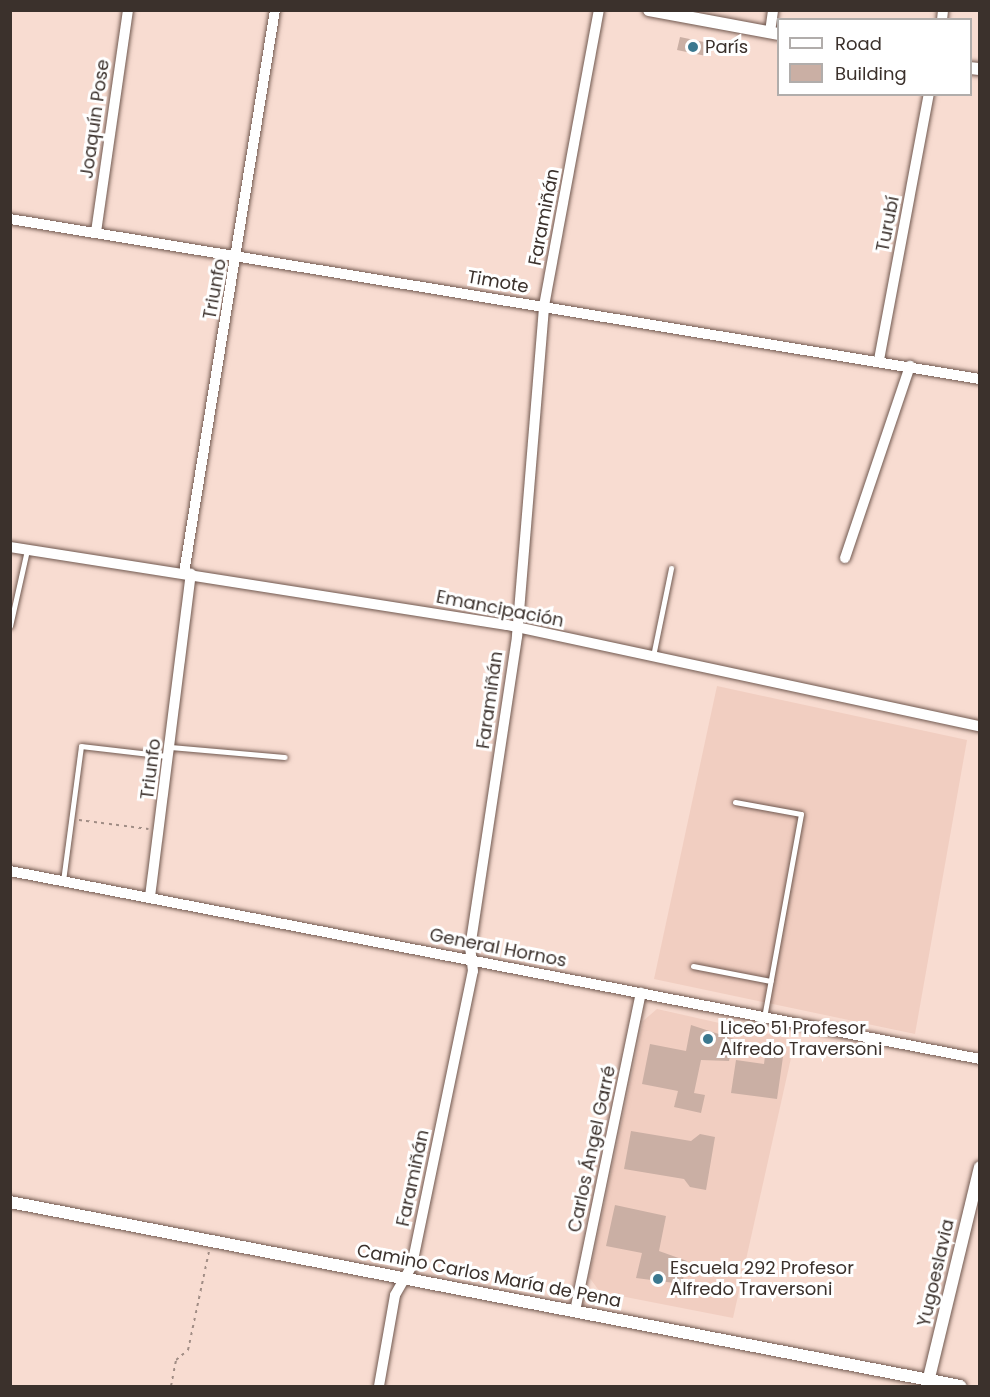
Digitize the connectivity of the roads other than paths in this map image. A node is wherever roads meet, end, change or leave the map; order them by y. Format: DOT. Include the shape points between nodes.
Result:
graph roads {
  1 [pos="128,10"];
  2 [pos="275,10"];
  3 [pos="599,10"];
  4 [pos="649,10"];
  5 [pos="773,10"];
  6 [pos="774,33"];
  7 [pos="929,96"];
  8 [pos="10,219"];
  9 [pos="96,232"];
  10 [pos="237,255"];
  11 [pos="544,306"];
  12 [pos="879,360"];
  13 [pos="910,366"];
  14 [pos="980,379"];
  15 [pos="10,547"];
  16 [pos="27,550"];
  17 [pos="845,558"];
  18 [pos="671,567"];
  19 [pos="187,574"];
  20 [pos="10,626"];
  21 [pos="516,627"];
  22 [pos="652,656"];
  23 [pos="980,726"];
  24 [pos="170,752"];
  25 [pos="285,757"];
  26 [pos="735,802"];
  27 [pos="10,872"];
  28 [pos="63,881"];
  29 [pos="150,897"];
  30 [pos="473,960"];
  31 [pos="693,966"];
  32 [pos="771,981"];
  33 [pos="641,993"];
  34 [pos="764,1017"];
  35 [pos="980,1059"];
  36 [pos="980,1167"];
  37 [pos="10,1202"];
  38 [pos="403,1279"];
  39 [pos="575,1311"];
  40 [pos="928,1383"];
  41 [pos="380,1386"];
  42 [pos="960,1386"];
  1 -- 9 [label="street, Joaquín Pose"];
  2 -- 10 [label="street, Triunfo"];
  3 -- 11 [label="street, Faramiñán"];
  4 -- 6 [label="street"];
  5 -- 6 [label="street"];
  7 -- 12 [label="street, Turubí"];
  8 -- 9 [label="street, Timote"];
  9 -- 10 [label="street, Timote"];
  10 -- 11 [label="street, Timote"];
  10 -- 19 [label="street, Triunfo"];
  11 -- 12 [label="street, Timote"];
  11 -- 21 [label="street, Faramiñán"];
  12 -- 13 [label="street, Timote"];
  13 -- 14 [label="street, Timote"];
  13 -- 17 [label="street"];
  15 -- 16 [label="street, Emancipación"];
  16 -- 19 [label="street, Emancipación"];
  16 -- 20 [label="lane"];
  18 -- 22 [label="lane"];
  19 -- 21 [label="street, Emancipación"];
  19 -- 24 [label="street, Triunfo"];
  21 -- 22 [label="street, Emancipación"];
  21 -- 30 [label="street, Faramiñán" via="470,948"];
  22 -- 23 [label="street, Emancipación"];
  24 -- 25 [label="lane"];
  24 -- 28 [label="lane" via="81,747"];
  24 -- 29 [label="street, Triunfo"];
  26 -- 32 [label="lane" via="801,813"];
  27 -- 28 [label="street, General Hornos"];
  28 -- 29 [label="street, General Hornos"];
  29 -- 30 [label="street, General Hornos"];
  30 -- 33 [label="street, General Hornos"];
  30 -- 38 [label="street, Faramiñán" via="412,1265"];
  31 -- 32 [label="lane"];
  32 -- 34 [label="lane"];
  33 -- 34 [label="street, General Hornos"];
  33 -- 39 [label="street, Carlos Ángel Garré"];
  34 -- 35 [label="street, General Hornos"];
  36 -- 40 [label="street, Yugoeslavia"];
  37 -- 38 [label="street, Camino Carlos María de Pena"];
  38 -- 39 [label="street, Camino Carlos María de Pena"];
  38 -- 41 [label="street, Faramiñán" via="395,1295"];
  39 -- 40 [label="street, Camino Carlos María de Pena"];
  40 -- 42 [label="street, Camino Carlos María de Pena"];
}
